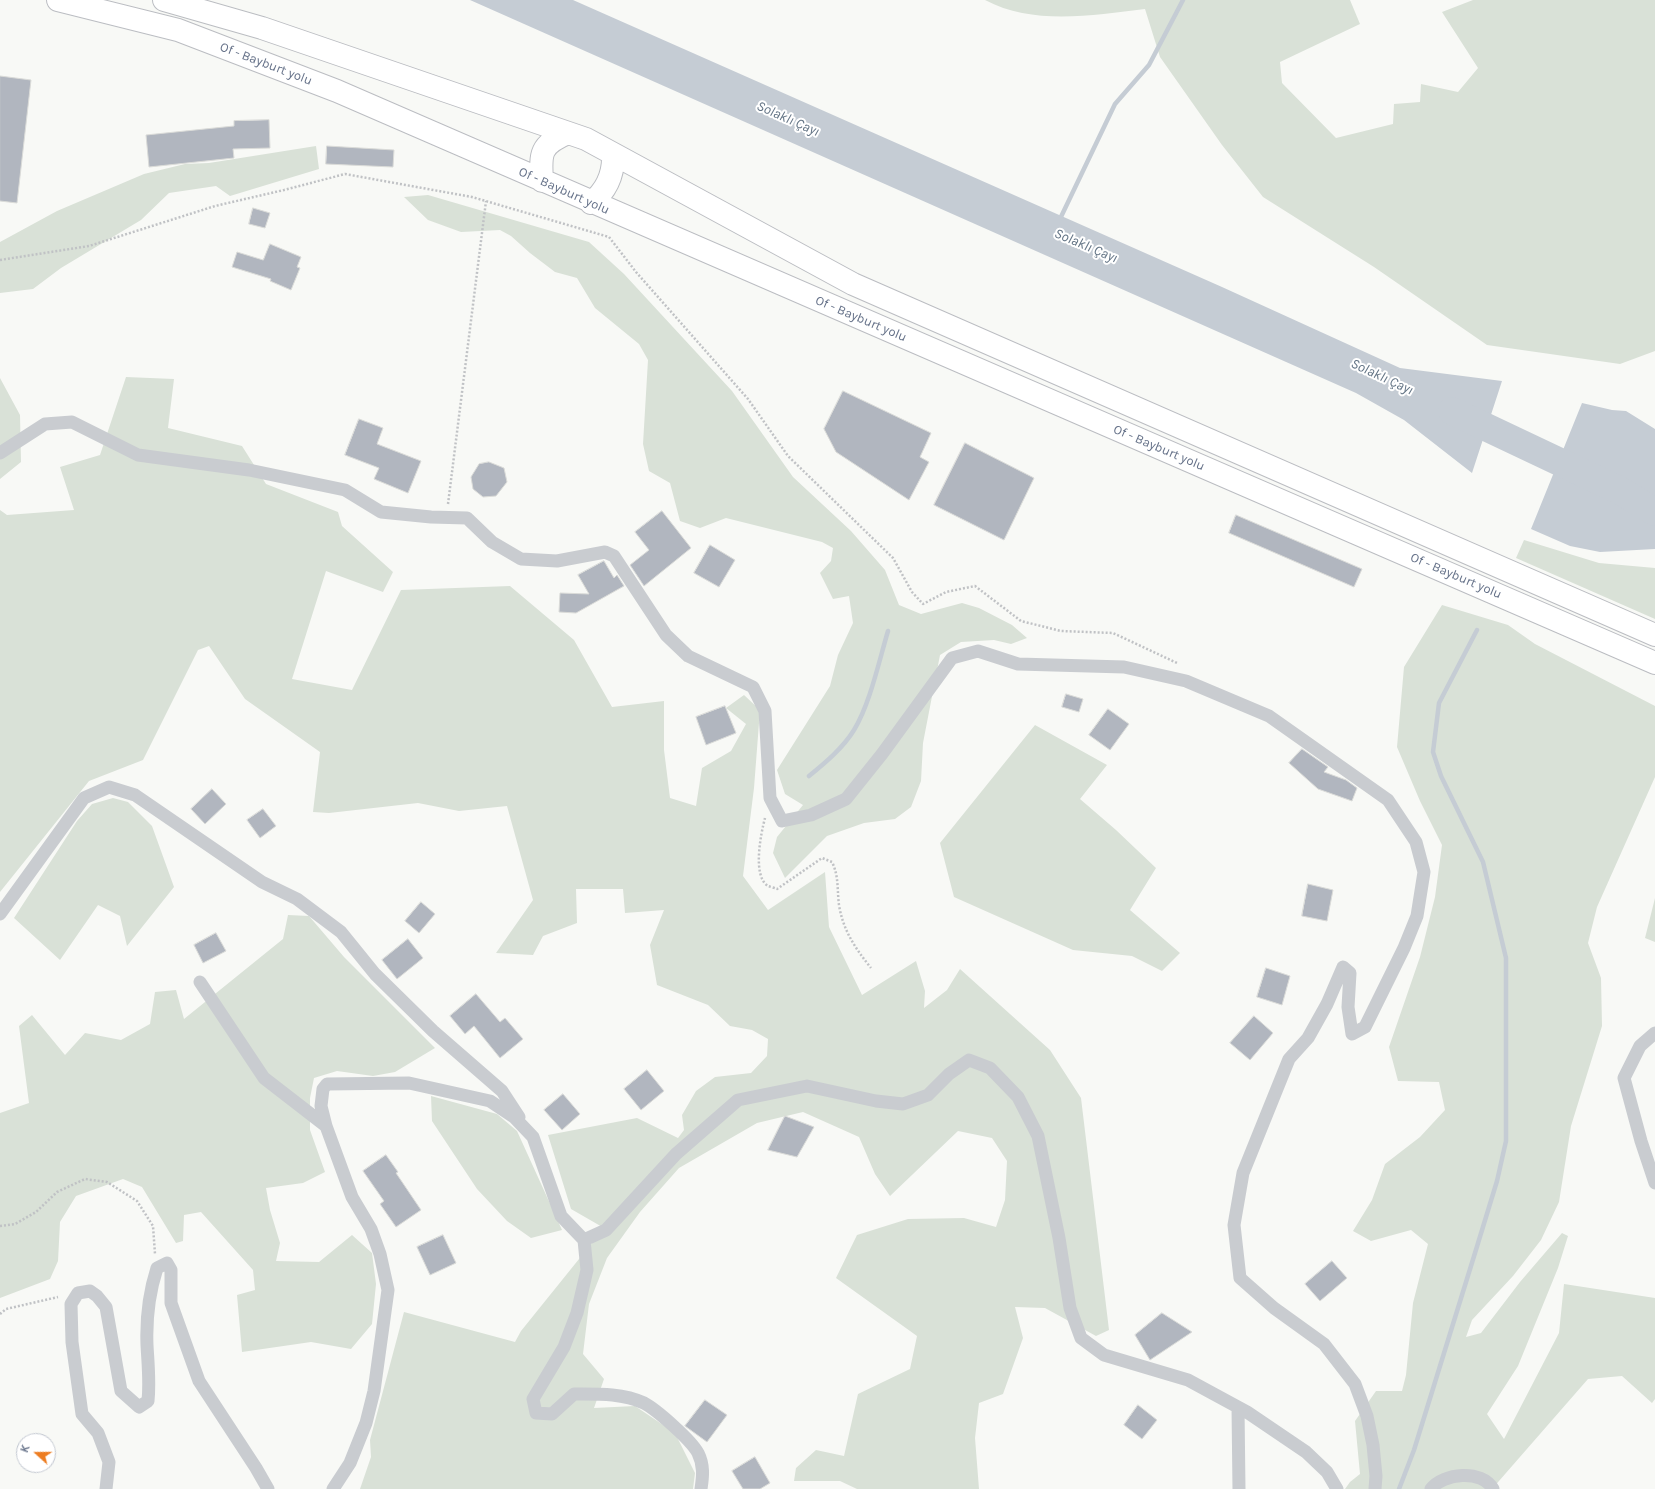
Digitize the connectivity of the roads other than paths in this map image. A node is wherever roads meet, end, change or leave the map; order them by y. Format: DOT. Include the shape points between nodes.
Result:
graph roads {
  1 [pos="58,0"];
  2 [pos="164,0"];
  3 [pos="568,133"];
  4 [pos="613,154"];
  5 [pos="542,181"];
  6 [pos="591,203"];
  7 [pos="0,453"];
  8 [pos="1655,634"];
  9 [pos="1655,663"];
  10 [pos="0,914"];
  11 [pos="200,982"];
  12 [pos="1655,1033"];
  13 [pos="326,1126"];
  14 [pos="533,1137"];
  15 [pos="1655,1183"];
  16 [pos="584,1240"];
  17 [pos="1238,1407"];
  18 [pos="106,1489"];
  19 [pos="268,1489"];
  20 [pos="333,1489"];
  21 [pos="701,1489"];
  22 [pos="1238,1489"];
  23 [pos="1337,1489"];
  24 [pos="1374,1489"];
  25 [pos="1430,1489"];
  26 [pos="1493,1489"];
  1 -- 5 [label="highway, Of - Bayburt yolu" via="178,30 337,92"];
  2 -- 3 [label="highway, Of - Bayburt yolu" via="262,28"];
  3 -- 4 [label="highway, Of - Bayburt yolu" via="586,139"];
  3 -- 5 [label="highway" via="551,140 541,157"];
  4 -- 6 [label="highway" via="609,180 601,195"];
  4 -- 8 [label="highway, Of - Bayburt yolu" via="853,284"];
  5 -- 6 [label="highway, Of - Bayburt yolu"];
  6 -- 9 [label="highway, Of - Bayburt yolu"];
  7 -- 24 [label="street" via="45,424 72,422 138,455 249,470 345,490 381,512 467,518 492,542 522,559 557,561 605,552 614,556 671,640 688,656 753,687 765,711 770,798 782,821 811,815 846,799 952,658 978,651 1018,664 1124,667 1186,681 1269,716 1388,800 1416,842 1424,872 1417,916 1366,1027 1352,1034 1348,1007 1350,973 1343,967 1327,1004 1308,1038 1289,1059 1243,1173 1234,1225 1240,1278 1274,1308 1324,1344 1355,1384 1367,1416 1373,1445 1376,1476"];
  10 -- 14 [label="street" via="84,798 109,787 135,795 262,882 297,899 341,932 375,974 433,1031 502,1091"];
  11 -- 13 [label="street" via="264,1078"];
  12 -- 15 [label="street" via="1640,1046 1624,1078"];
  13 -- 14 [label="street" via="321,1106 323,1089 328,1084 409,1083 490,1101 514,1117"];
  13 -- 20 [label="street" via="352,1197 376,1242 388,1290 374,1391 366,1423 350,1463"];
  14 -- 16 [label="street" via="561,1216"];
  16 -- 17 [label="street" via="606,1230 676,1154 738,1100 807,1086 876,1101 903,1104 928,1095 949,1074 969,1060 990,1068 1018,1097 1038,1136 1070,1308 1081,1338 1104,1355 1188,1380"];
  16 -- 21 [label="street" via="587,1270 577,1313 564,1347 533,1399 536,1413 552,1414 574,1394 612,1394 644,1403 678,1429 698,1452 704,1472"];
  17 -- 22 [label="street"];
  17 -- 23 [label="street" via="1306,1452 1327,1472"];
  18 -- 19 [label="street" via="108,1462 98,1433 82,1414 72,1342 71,1304 78,1293 90,1291 106,1307 121,1391 139,1407 148,1401 150,1382 147,1319 151,1286 156,1268 167,1263 171,1270 171,1303 199,1381"];
  25 -- 26 [label="street" via="1454,1475 1469,1475 1490,1484"];
}
